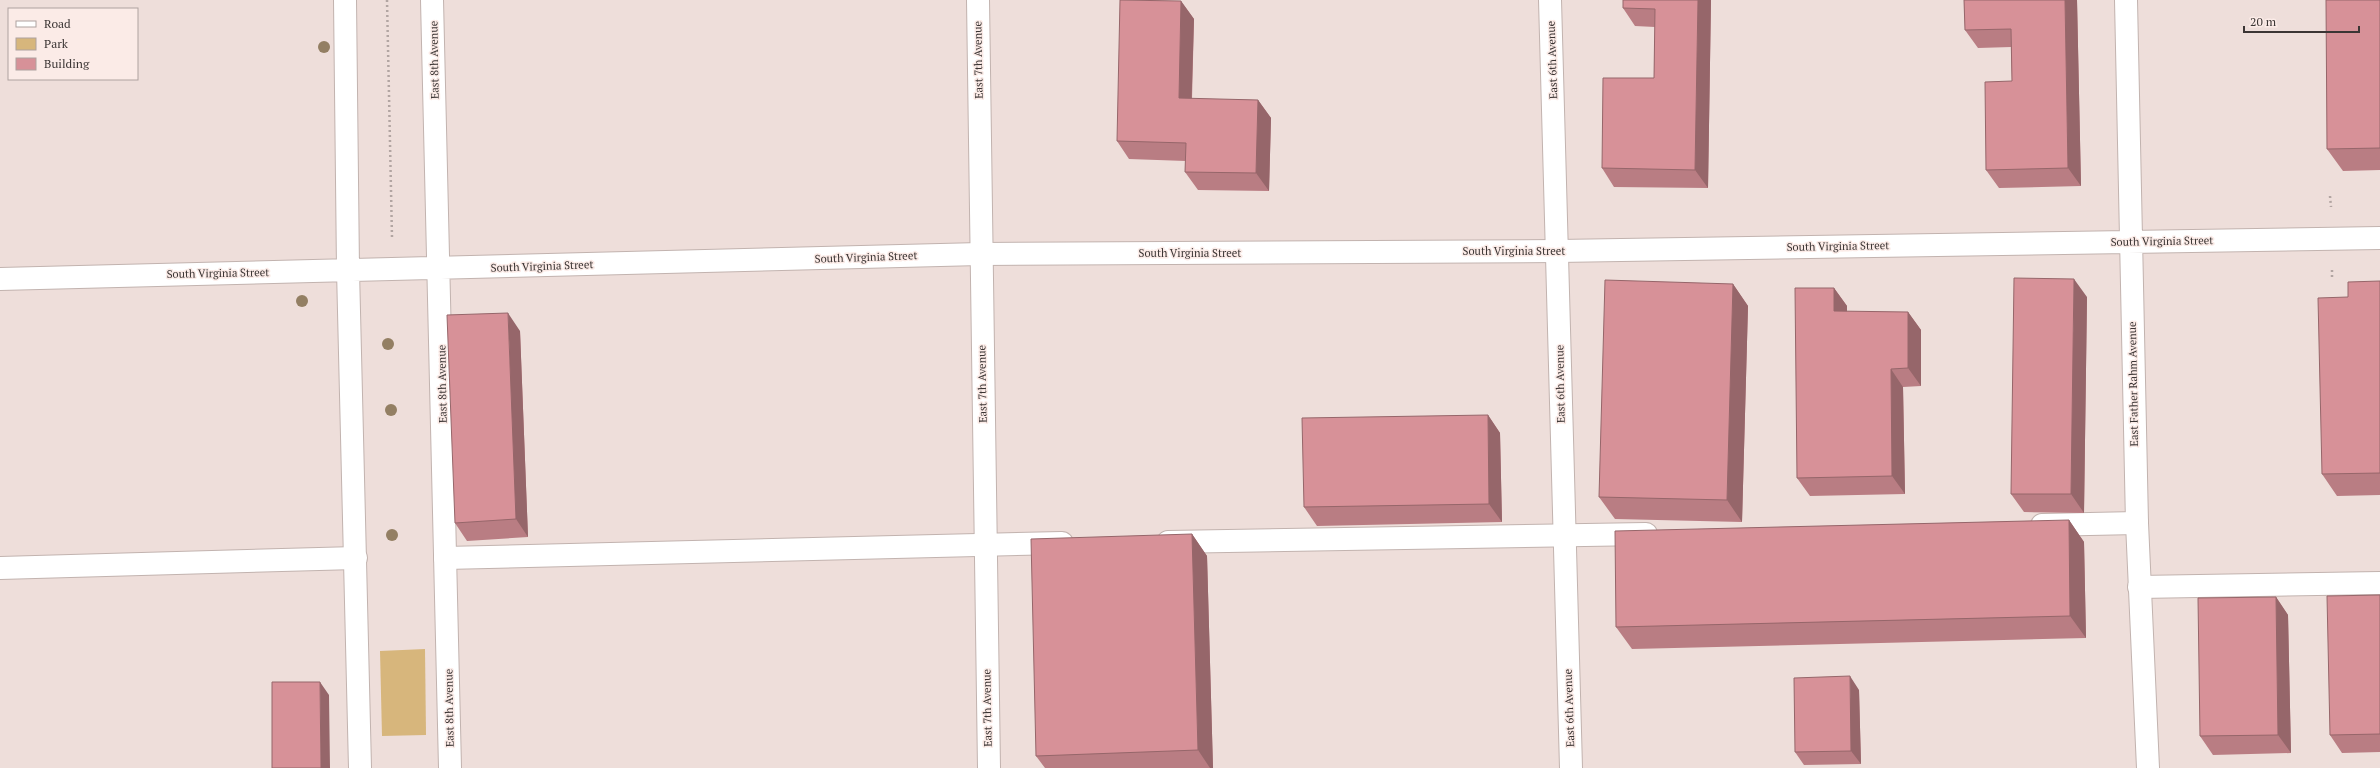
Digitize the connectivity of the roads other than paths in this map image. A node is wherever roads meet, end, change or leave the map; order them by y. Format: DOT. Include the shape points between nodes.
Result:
graph roads {
  1 [pos="345,0"];
  2 [pos="432,0"];
  3 [pos="978,0"];
  4 [pos="1550,0"];
  5 [pos="2126,0"];
  6 [pos="2380,238"];
  7 [pos="2130,241"];
  8 [pos="1558,251"];
  9 [pos="980,254"];
  10 [pos="439,268"];
  11 [pos="348,270"];
  12 [pos="0,279"];
  13 [pos="2137,523"];
  14 [pos="2025,526"];
  15 [pos="1667,534"];
  16 [pos="1564,536"];
  17 [pos="1151,542"];
  18 [pos="1080,543"];
  19 [pos="984,545"];
  20 [pos="356,558"];
  21 [pos="445,558"];
  22 [pos="0,568"];
  23 [pos="2380,583"];
  24 [pos="2139,587"];
  25 [pos="360,768"];
  26 [pos="450,768"];
  27 [pos="989,768"];
  28 [pos="1571,768"];
  29 [pos="2148,768"];
  1 -- 11 [label="street"];
  2 -- 10 [label="street, East 8th Avenue"];
  3 -- 9 [label="street, East 7th Avenue"];
  4 -- 8 [label="street, East 6th Avenue"];
  5 -- 7 [label="street, East Father Rahm Avenue"];
  6 -- 7 [label="street, South Virginia Street"];
  7 -- 8 [label="street, South Virginia Street"];
  7 -- 13 [label="street, East Father Rahm Avenue"];
  8 -- 9 [label="street, South Virginia Street"];
  8 -- 16 [label="street, East 6th Avenue"];
  9 -- 10 [label="street, South Virginia Street"];
  9 -- 19 [label="street, East 7th Avenue"];
  10 -- 11 [label="street, South Virginia Street"];
  10 -- 21 [label="street, East 8th Avenue"];
  11 -- 12 [label="street, South Virginia Street"];
  11 -- 20 [label="street"];
  13 -- 14 [label="street"];
  13 -- 24 [label="street, East Father Rahm Avenue"];
  15 -- 16 [label="street"];
  16 -- 17 [label="street"];
  16 -- 28 [label="street, East 6th Avenue"];
  18 -- 19 [label="street"];
  19 -- 21 [label="street"];
  19 -- 27 [label="street, East 7th Avenue"];
  20 -- 22 [label="street"];
  20 -- 25 [label="street"];
  21 -- 26 [label="street, East 8th Avenue"];
  23 -- 24 [label="street"];
  24 -- 29 [label="street, East Father Rahm Avenue"];
}
